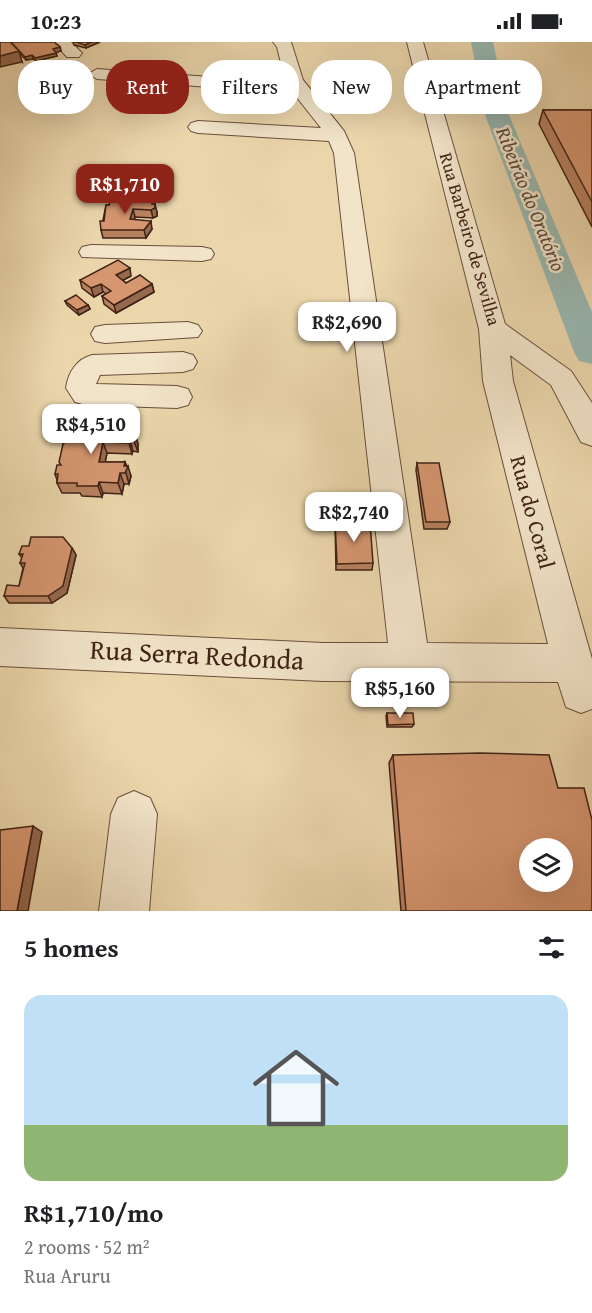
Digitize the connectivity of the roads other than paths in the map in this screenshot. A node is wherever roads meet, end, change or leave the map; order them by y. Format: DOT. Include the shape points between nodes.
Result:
graph roads {
  1 [pos="281,42"];
  2 [pos="415,42"];
  3 [pos="289,60"];
  4 [pos="97,74"];
  5 [pos="201,81"];
  6 [pos="299,87"];
  7 [pos="198,127"];
  8 [pos="337,135"];
  9 [pos="91,252"];
  10 [pos="202,254"];
  11 [pos="492,329"];
  12 [pos="188,331"];
  13 [pos="105,334"];
  14 [pos="183,362"];
  15 [pos="177,397"];
  16 [pos="592,434"];
  17 [pos="0,646"];
  18 [pos="579,661"];
  19 [pos="410,663"];
  20 [pos="134,814"];
  21 [pos="124,911"];
  1 -- 3 [label="street"];
  2 -- 11 [label="street, Rua Barbeiro de Sevilha"];
  4 -- 5 [label="street"];
  6 -- 8 [label="street"];
  7 -- 8 [label="street"];
  8 -- 19 [label="street" via="344,153"];
  9 -- 10 [label="street"];
  11 -- 16 [label="street, Rua Barbeiro de Sevilha" via="561,378"];
  11 -- 18 [label="street, Rua do Coral" via="498,381"];
  12 -- 13 [label="street"];
  14 -- 15 [label="street" via="92,365 81,378 86,394"];
  17 -- 19 [label="street, Rua Serra Redonda"];
  18 -- 19 [label="street, Rua Serra Redonda"];
  20 -- 21 [label="street"];
}
